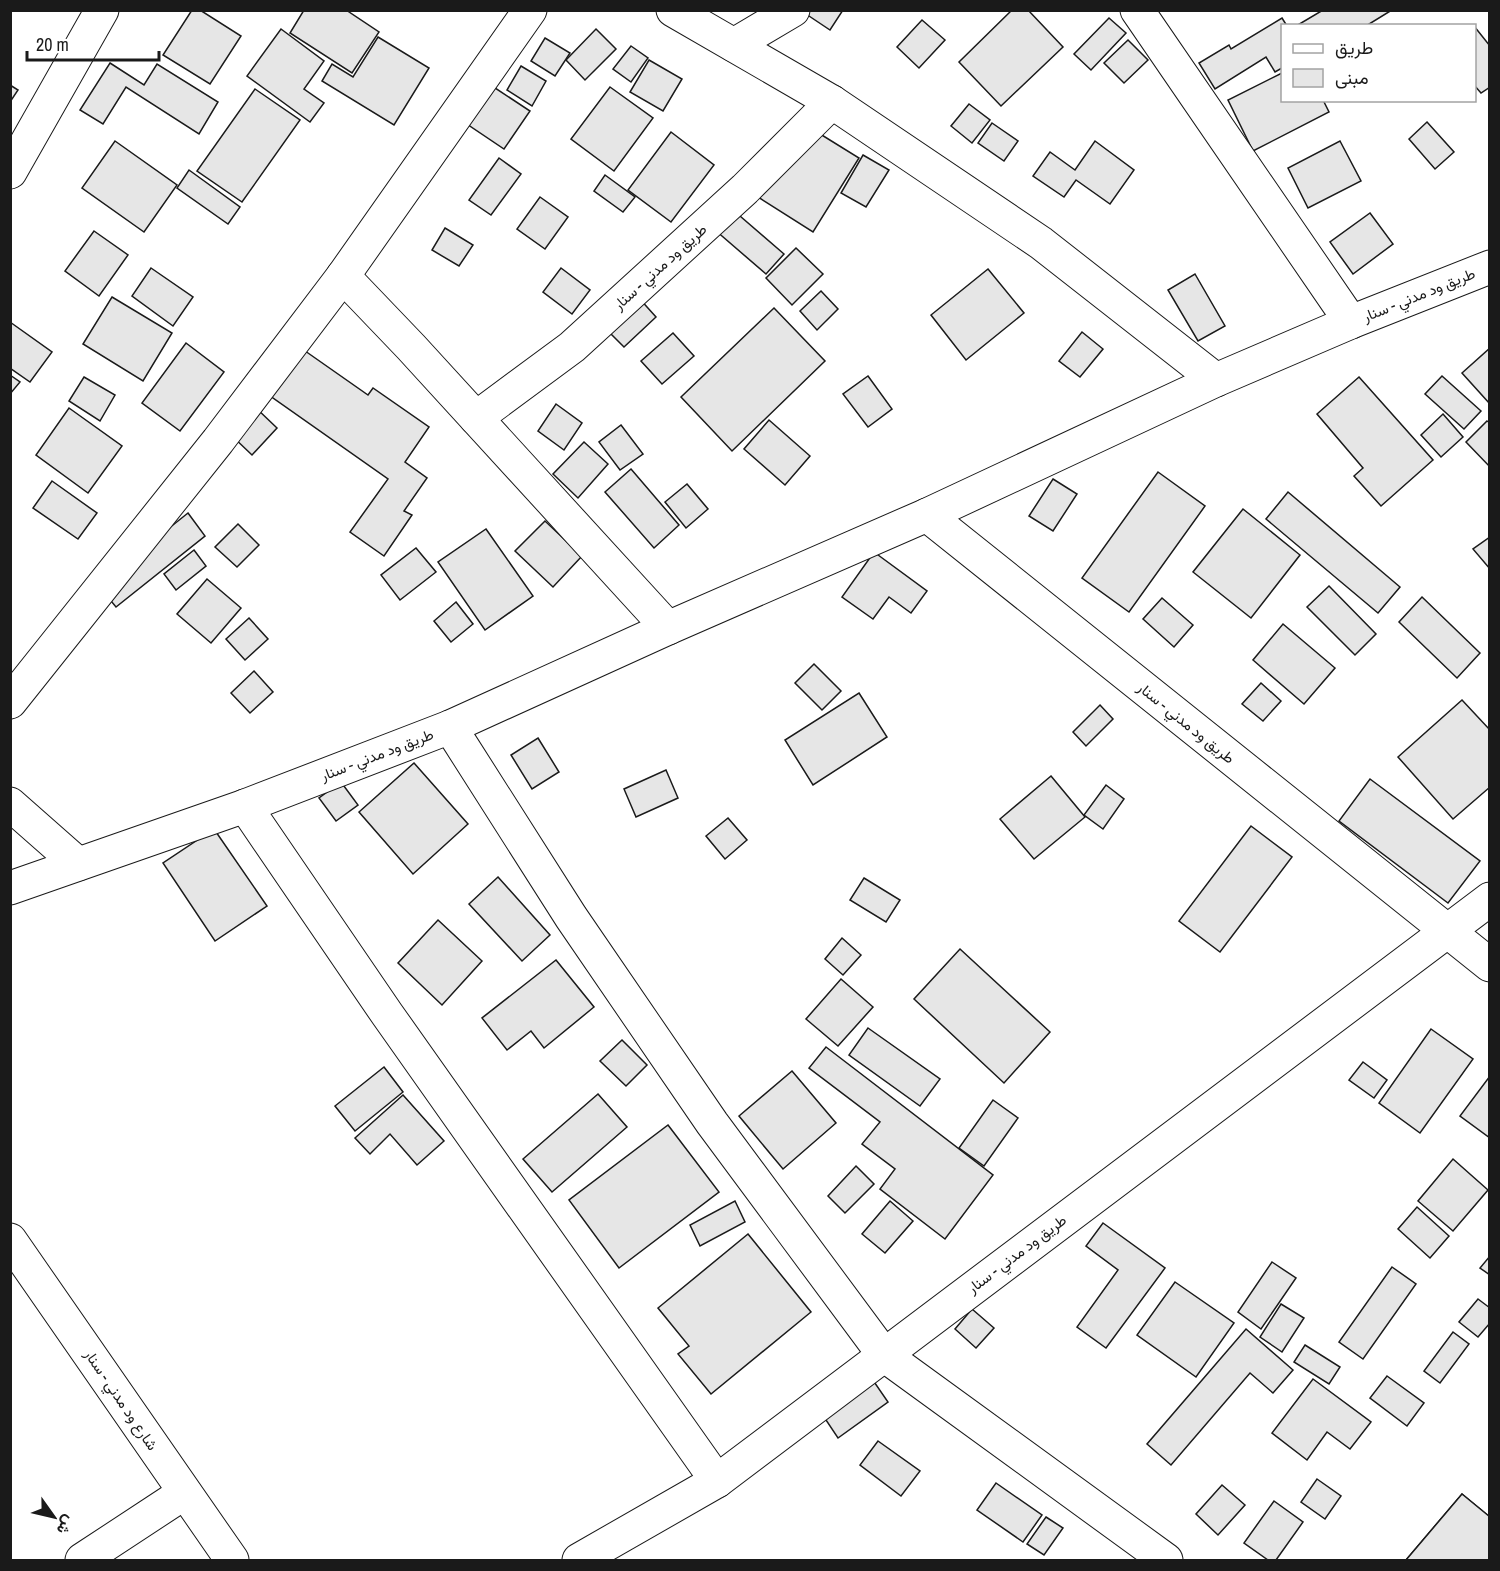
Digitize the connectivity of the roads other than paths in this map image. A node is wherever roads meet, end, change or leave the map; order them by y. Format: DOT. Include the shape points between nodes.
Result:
graph roads {
  1 [pos="102,10"];
  2 [pos="530,10"];
  3 [pos="673,10"];
  4 [pos="793,10"];
  5 [pos="1137,10"];
  6 [pos="734,45"];
  7 [pos="832,102"];
  8 [pos="10,172"];
  9 [pos="1490,267"];
  10 [pos="343,276"];
  11 [pos="1351,322"];
  12 [pos="1216,380"];
  13 [pos="476,418"];
  14 [pos="927,515"];
  15 [pos="668,628"];
  16 [pos="10,702"];
  17 [pos="450,726"];
  18 [pos="10,804"];
  19 [pos="245,806"];
  20 [pos="78,864"];
  21 [pos="10,888"];
  22 [pos="1490,899"];
  23 [pos="1445,931"];
  24 [pos="1490,965"];
  25 [pos="10,1240"];
  26 [pos="884,1355"];
  27 [pos="717,1481"];
  28 [pos="184,1492"];
  29 [pos="82,1560"];
  30 [pos="232,1560"];
  31 [pos="579,1560"];
  32 [pos="1166,1560"];
  1 -- 8 [label="street"];
  2 -- 10 [label="street"];
  3 -- 6 [label="street"];
  4 -- 6 [label="street"];
  5 -- 11 [label="street"];
  6 -- 7 [label="street"];
  7 -- 12 [label="street" via="1041,243"];
  7 -- 13 [label="street, طريق ود مدني - سنار" via="745,189 572,347"];
  9 -- 11 [label="street, طريق ود مدني - سنار"];
  10 -- 13 [label="street"];
  10 -- 16 [label="street" via="218,441"];
  11 -- 12 [label="street, طريق ود مدني - سنار"];
  12 -- 14 [label="street, طريق ود مدني - سنار"];
  13 -- 15 [label="street"];
  14 -- 15 [label="street, طريق ود مدني - سنار"];
  14 -- 23 [label="street, طريق ود مدني - سنار"];
  15 -- 17 [label="street, طريق ود مدني - سنار"];
  17 -- 19 [label="street, طريق ود مدني - سنار"];
  17 -- 26 [label="street" via="571,917 712,1123"];
  18 -- 20 [label="street"];
  19 -- 20 [label="street, طريق ود مدني - سنار"];
  19 -- 27 [label="street"];
  20 -- 21 [label="street, طريق ود مدني - سنار"];
  22 -- 23 [label="street, طريق ود مدني - سنار"];
  23 -- 24 [label="street, طريق ود مدني - سنار"];
  23 -- 26 [label="street, طريق ود مدني - سنار"];
  25 -- 28 [label="street, شارع ود مدني - سنار"];
  26 -- 27 [label="street, طريق ود مدني - سنار"];
  26 -- 32 [label="street"];
  27 -- 31 [label="street, طريق ود مدني - سنار"];
  28 -- 29 [label="street"];
  28 -- 30 [label="street, شارع ود مدني - سنار"];
}
